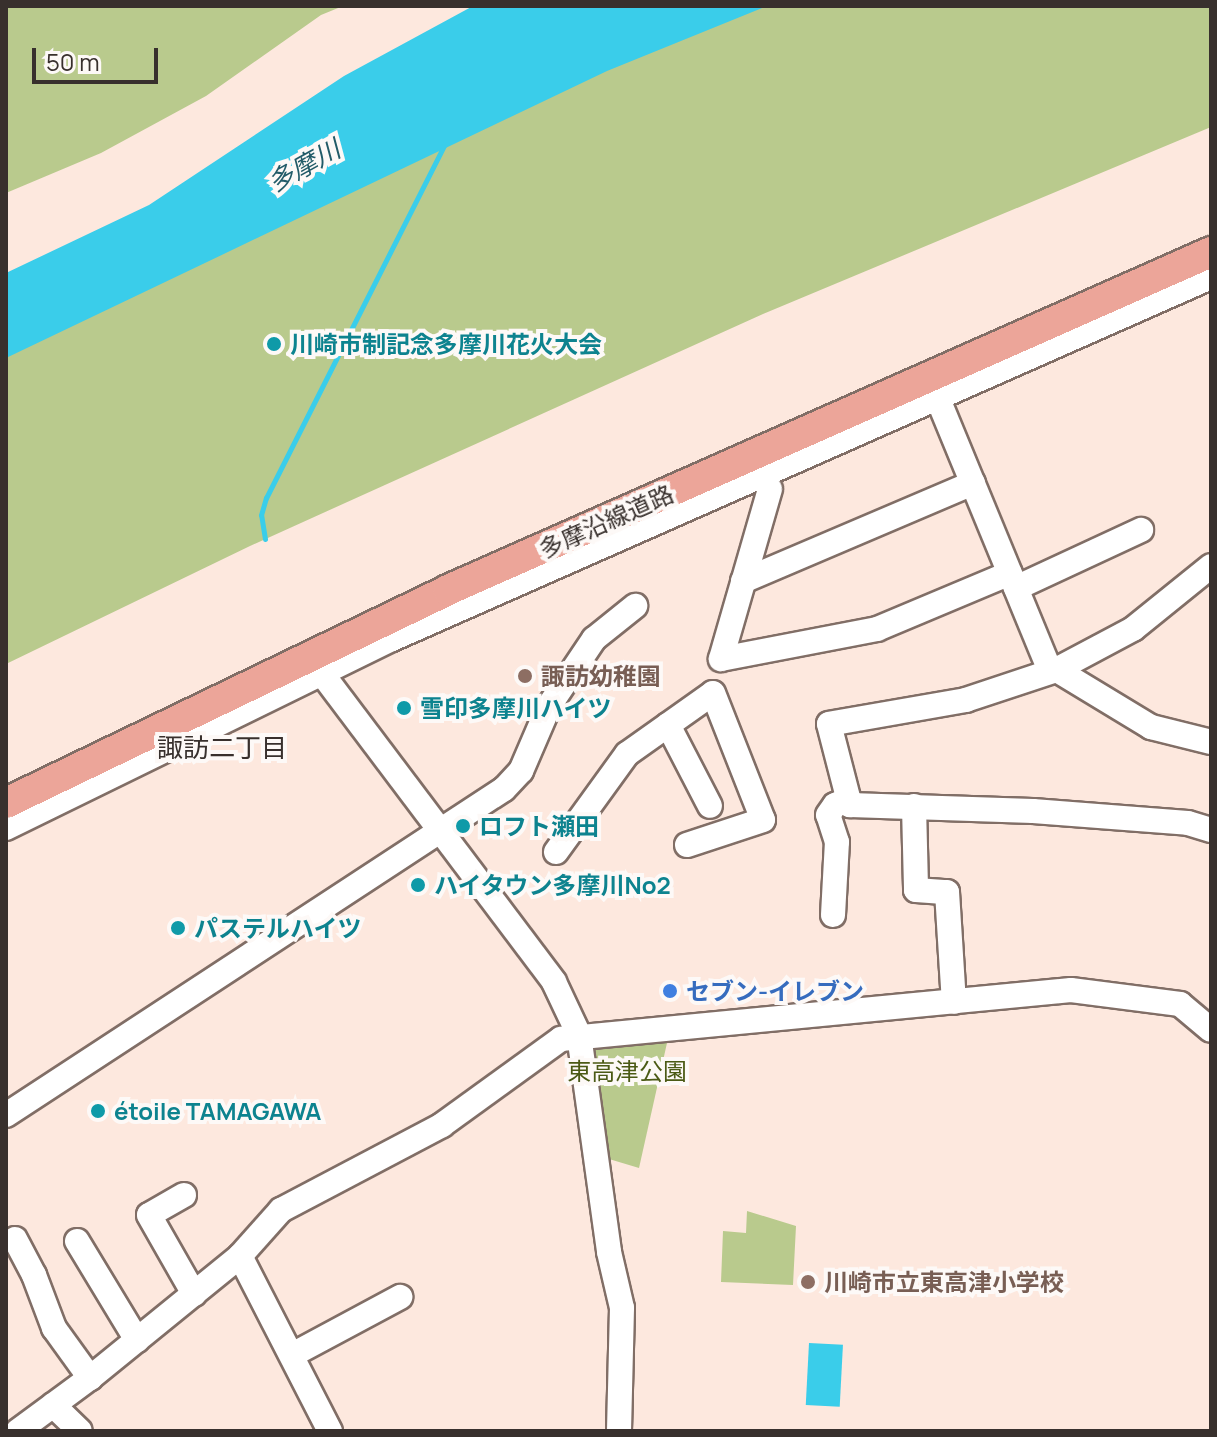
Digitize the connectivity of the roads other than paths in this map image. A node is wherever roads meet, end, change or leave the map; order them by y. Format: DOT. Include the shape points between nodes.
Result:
graph roads {
  1 [pos="1211,252"];
  2 [pos="1211,277"];
  3 [pos="938,399"];
  4 [pos="973,483"];
  5 [pos="770,489"];
  6 [pos="1141,530"];
  7 [pos="1211,566"];
  8 [pos="1013,580"];
  9 [pos="743,581"];
  10 [pos="635,606"];
  11 [pos="315,664"];
  12 [pos="1056,670"];
  13 [pos="668,725"];
  14 [pos="1211,742"];
  15 [pos="849,799"];
  16 [pos="6,803"];
  17 [pos="710,806"];
  18 [pos="914,806"];
  19 [pos="6,828"];
  20 [pos="1211,830"];
  21 [pos="438,831"];
  22 [pos="687,845"];
  23 [pos="556,852"];
  24 [pos="833,915"];
  25 [pos="954,1002"];
  26 [pos="1211,1030"];
  27 [pos="579,1035"];
  28 [pos="6,1115"];
  29 [pos="184,1195"];
  30 [pos="15,1239"];
  31 [pos="77,1241"];
  32 [pos="240,1256"];
  33 [pos="194,1294"];
  34 [pos="400,1297"];
  35 [pos="137,1340"];
  36 [pos="292,1355"];
  37 [pos="90,1378"];
  38 [pos="53,1405"];
  39 [pos="18,1431"];
  40 [pos="80,1431"];
  41 [pos="330,1431"];
  42 [pos="619,1431"];
  1 -- 11 [label="main road, 多摩沿線道路"];
  2 -- 3 [label="street"];
  3 -- 4 [label="street"];
  3 -- 11 [label="street"];
  4 -- 8 [label="street"];
  4 -- 9 [label="street"];
  5 -- 9 [label="street"];
  6 -- 8 [label="street"];
  7 -- 12 [label="street" via="1133,629"];
  8 -- 9 [label="street" via="877,629 721,659"];
  8 -- 12 [label="street" via="1042,656"];
  10 -- 21 [label="street" via="594,639 549,706 513,780"];
  11 -- 16 [label="main road, 多摩沿線道路"];
  11 -- 19 [label="street"];
  11 -- 21 [label="street"];
  12 -- 14 [label="street" via="1151,727"];
  12 -- 15 [label="street" via="966,700 830,722"];
  13 -- 17 [label="street"];
  13 -- 22 [label="street" via="713,693 763,820"];
  13 -- 23 [label="street" via="627,754"];
  15 -- 18 [label="street" via="850,805"];
  15 -- 24 [label="street" via="828,815 837,842"];
  18 -- 20 [label="street" via="1188,823"];
  18 -- 25 [label="street" via="916,890 947,892"];
  21 -- 27 [label="street" via="554,982"];
  21 -- 28 [label="street"];
  25 -- 26 [label="street" via="1071,990 1180,1004"];
  25 -- 27 [label="street"];
  27 -- 32 [label="street" via="561,1039 442,1125 281,1210"];
  27 -- 42 [label="street" via="609,1252 622,1308"];
  29 -- 33 [label="street" via="149,1215"];
  30 -- 37 [label="street" via="54,1328"];
  31 -- 35 [label="street"];
  32 -- 33 [label="street"];
  32 -- 36 [label="street"];
  33 -- 35 [label="street"];
  34 -- 36 [label="street"];
  35 -- 37 [label="street"];
  36 -- 41 [label="street"];
  37 -- 38 [label="street"];
  38 -- 39 [label="street"];
  38 -- 40 [label="street"];
}
